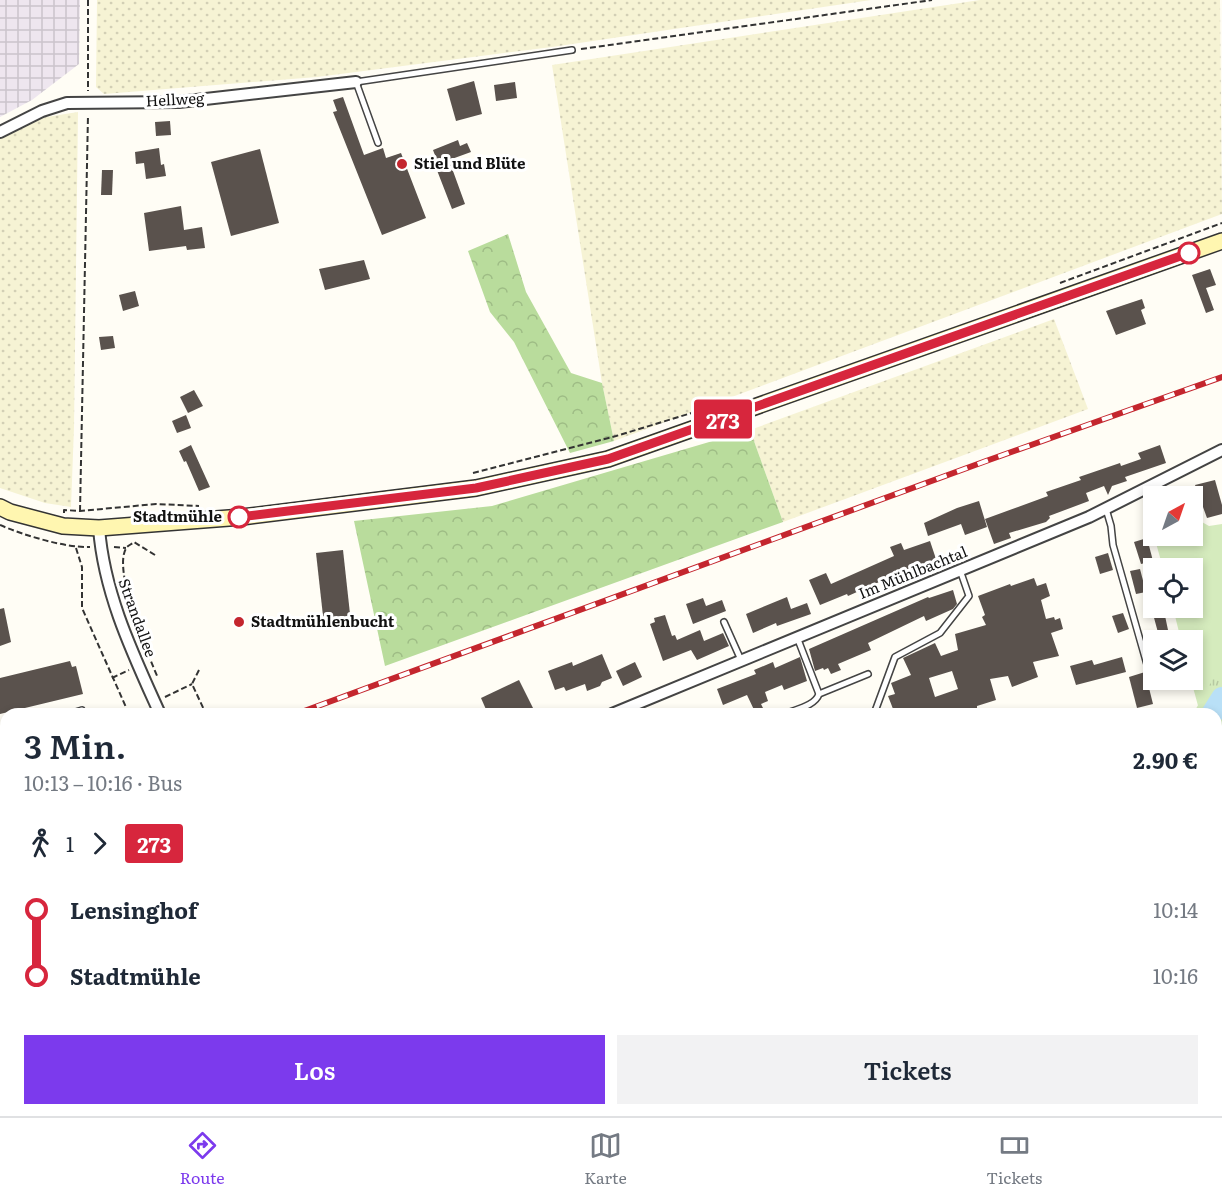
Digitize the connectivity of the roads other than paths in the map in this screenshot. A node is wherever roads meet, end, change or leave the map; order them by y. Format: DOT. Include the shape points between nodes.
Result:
graph roads {
  1 [pos="572,50"];
  2 [pos="356,82"];
  3 [pos="0,132"];
  4 [pos="378,143"];
  5 [pos="1222,241"];
  6 [pos="1222,450"];
  7 [pos="0,507"];
  8 [pos="1106,509"];
  9 [pos="99,528"];
  10 [pos="960,570"];
  11 [pos="724,622"];
  12 [pos="797,637"];
  13 [pos="1143,650"];
  14 [pos="741,660"];
  15 [pos="868,674"];
  16 [pos="819,694"];
  17 [pos="157,708"];
  18 [pos="626,708"];
  19 [pos="799,708"];
  20 [pos="876,708"];
  1 -- 2 [label="lane, Hellweg"];
  2 -- 3 [label="street, Hellweg" via="179,102 67,102"];
  2 -- 4 [label="lane"];
  5 -- 9 [label="street" via="608,459 476,488 242,517"];
  6 -- 8 [label="street, Im Mühlbachtal"];
  7 -- 9 [label="street" via="63,526"];
  8 -- 10 [label="street, Im Mühlbachtal"];
  8 -- 13 [label="lane"];
  9 -- 17 [label="street, Strandallee" via="106,581"];
  10 -- 12 [label="street, Im Mühlbachtal"];
  10 -- 20 [label="lane" via="969,596 940,633 895,657"];
  11 -- 14 [label="lane"];
  12 -- 14 [label="street, Im Mühlbachtal"];
  12 -- 16 [label="lane"];
  14 -- 18 [label="street, Im Mühlbachtal"];
  15 -- 16 [label="lane"];
  16 -- 19 [label="lane" via="818,699"];
}
